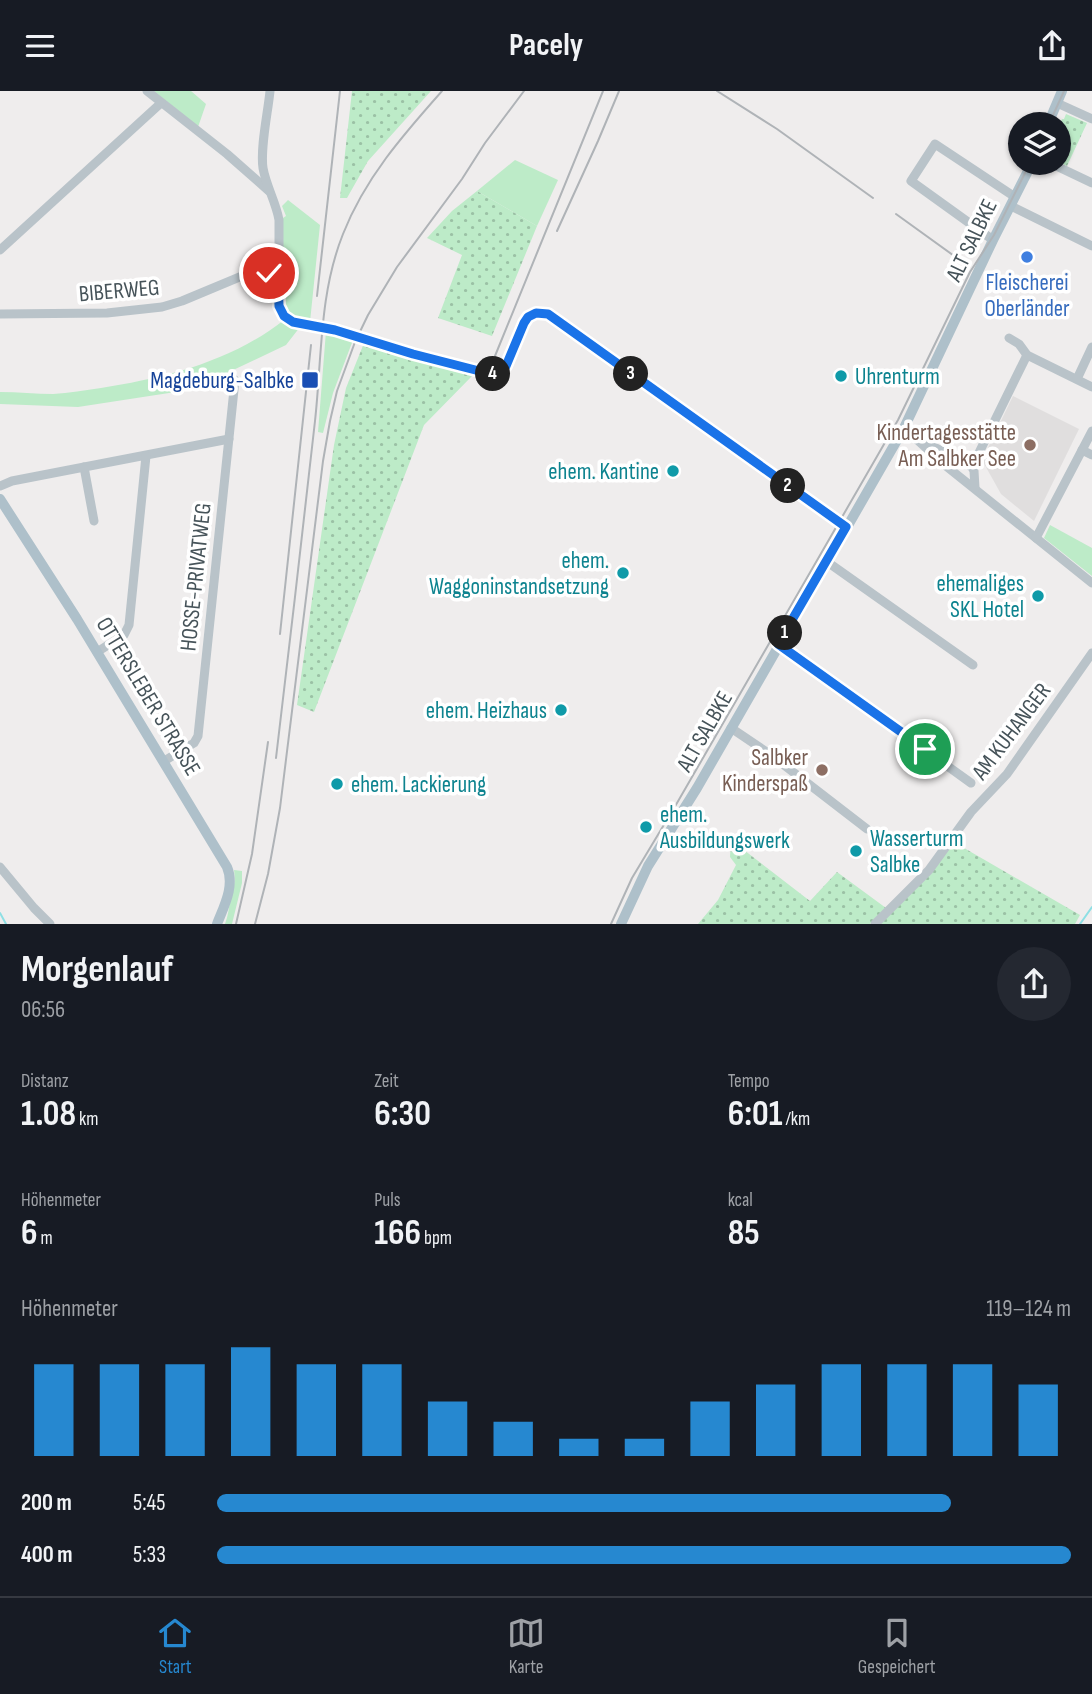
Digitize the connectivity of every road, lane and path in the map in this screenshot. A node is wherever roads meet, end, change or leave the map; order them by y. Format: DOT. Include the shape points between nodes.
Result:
graph roads {
  1 [pos="147,91"];
  2 [pos="270,91"];
  3 [pos="1062,91"];
  4 [pos="160,103"];
  5 [pos="1057,103"];
  6 [pos="1053,112"];
  7 [pos="1092,119"];
  8 [pos="1071,173"];
  9 [pos="1026,175"];
  10 [pos="1092,183"];
  11 [pos="272,195"];
  12 [pos="1013,202"];
  13 [pos="993,240"];
  14 [pos="1092,246"];
  15 [pos="0,250"];
  16 [pos="278,252"];
  17 [pos="259,269"];
  18 [pos="278,279"];
  19 [pos="0,314"];
  20 [pos="1009,338"];
  21 [pos="1092,347"];
  22 [pos="1027,355"];
  23 [pos="1077,379"];
  24 [pos="235,380"];
  25 [pos="1092,387"];
  26 [pos="904,428"];
  27 [pos="1092,431"];
  28 [pos="229,439"];
  29 [pos="922,443"];
  30 [pos="1082,450"];
  31 [pos="146,456"];
  32 [pos="1092,456"];
  33 [pos="84,467"];
  34 [pos="972,467"];
  35 [pos="0,486"];
  36 [pos="975,488"];
  37 [pos="0,499"];
  38 [pos="94,521"];
  39 [pos="846,527"];
  40 [pos="1036,538"];
  41 [pos="826,561"];
  42 [pos="1092,583"];
  43 [pos="778,644"];
  44 [pos="97,652"];
  45 [pos="1092,653"];
  46 [pos="973,665"];
  47 [pos="731,728"];
  48 [pos="164,761"];
  49 [pos="971,783"];
  50 [pos="867,829"];
  51 [pos="0,867"];
  52 [pos="50,924"];
  53 [pos="217,924"];
  54 [pos="621,924"];
  55 [pos="875,924"];
  1 -- 4 [label="street"];
  2 -- 11 [label="street" via="262,158"];
  3 -- 5 [label="main road"];
  4 -- 11 [label="street"];
  4 -- 15 [label="street"];
  5 -- 6 [label="main road"];
  5 -- 7 [label="street"];
  8 -- 10 [label="street"];
  9 -- 12 [label="main road, ALT SALBKE"];
  11 -- 16 [label="street" via="279,220"];
  12 -- 13 [label="main road, ALT SALBKE"];
  12 -- 13 [label="street" via="935,144 911,181"];
  12 -- 14 [label="street"];
  13 -- 26 [label="main road, ALT SALBKE"];
  16 -- 17 [label="street, BIBERWEG"];
  16 -- 18 [label="street"];
  17 -- 18 [label="street"];
  17 -- 19 [label="street, BIBERWEG" via="165,307 107,313"];
  18 -- 39 [label="street, bridge" via="279,306 293,322 494,374 506,366 527,319 545,313"];
  20 -- 22 [label="street"];
  21 -- 23 [label="street"];
  22 -- 23 [label="street"];
  22 -- 34 [label="street"];
  23 -- 25 [label="street"];
  24 -- 28 [label="street, HOSSE-PRIVATWEG"];
  26 -- 29 [label="street"];
  26 -- 39 [label="main road, ALT SALBKE"];
  27 -- 30 [label="street"];
  28 -- 31 [label="street"];
  28 -- 48 [label="street, HOSSE-PRIVATWEG" via="198,736"];
  29 -- 34 [label="street"];
  29 -- 36 [label="street"];
  30 -- 32 [label="street"];
  30 -- 40 [label="street"];
  31 -- 33 [label="street"];
  31 -- 44 [label="street" via="128,628"];
  33 -- 35 [label="street"];
  33 -- 38 [label="street"];
  34 -- 36 [label="street"];
  36 -- 40 [label="street"];
  37 -- 44 [label="main road, OTTERSLEBER STRASSE"];
  39 -- 41 [label="main road, ALT SALBKE"];
  40 -- 42 [label="street"];
  41 -- 43 [label="main road, ALT SALBKE"];
  41 -- 46 [label="street"];
  43 -- 47 [label="main road, ALT SALBKE"];
  43 -- 49 [label="street"];
  44 -- 48 [label="main road, OTTERSLEBER STRASSE"];
  45 -- 55 [label="street, AM KUHANGER" via="1007,774 971,812 929,870"];
  47 -- 50 [label="street"];
  47 -- 54 [label="main road, ALT SALBKE" via="648,866"];
  48 -- 53 [label="main road, OTTERSLEBER STRASSE" via="229,871 231,884"];
  51 -- 52 [label="street"];
}
